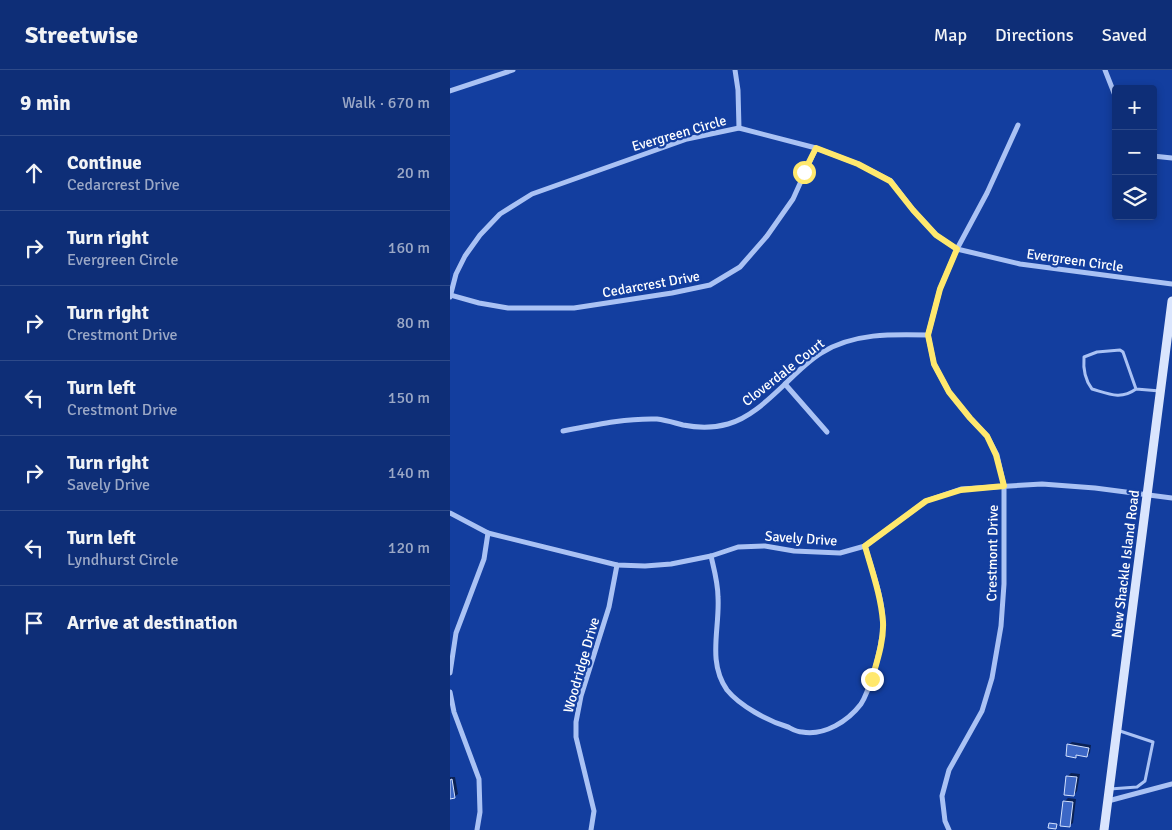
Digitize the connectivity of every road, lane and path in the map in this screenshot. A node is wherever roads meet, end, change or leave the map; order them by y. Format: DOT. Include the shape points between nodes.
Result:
graph roads {
  1 [pos="513,70"];
  2 [pos="735,70"];
  3 [pos="1104,70"];
  4 [pos="1112,89"];
  5 [pos="450,91"];
  6 [pos="1018,125"];
  7 [pos="739,128"];
  8 [pos="816,148"];
  9 [pos="1157,156"];
  10 [pos="1172,158"];
  11 [pos="957,249"];
  12 [pos="1172,284"];
  13 [pos="450,296"];
  14 [pos="1172,301"];
  15 [pos="928,335"];
  16 [pos="785,384"];
  17 [pos="1136,388"];
  18 [pos="1160,392"];
  19 [pos="563,431"];
  20 [pos="827,432"];
  21 [pos="1004,486"];
  22 [pos="1148,494"];
  23 [pos="1172,498"];
  24 [pos="450,514"];
  25 [pos="488,532"];
  26 [pos="865,546"];
  27 [pos="711,556"];
  28 [pos="617,565"];
  29 [pos="450,673"];
  30 [pos="450,692"];
  31 [pos="1117,730"];
  32 [pos="1172,784"];
  33 [pos="1109,789"];
  34 [pos="1107,801"];
  35 [pos="477,830"];
  36 [pos="591,830"];
  37 [pos="949,830"];
  38 [pos="1104,830"];
  1 -- 5 [label="street"];
  2 -- 7 [label="street"];
  3 -- 4 [label="street"];
  6 -- 11 [label="street, Crestmont Drive"];
  7 -- 8 [label="street, Evergreen Circle"];
  7 -- 13 [label="street, Evergreen Circle" via="687,139 532,194 500,214 480,235 456,274"];
  8 -- 11 [label="street, Evergreen Circle" via="890,181 936,235"];
  8 -- 13 [label="street, Cedarcrest Drive" via="793,199 767,236 740,267 710,285 574,308 508,308"];
  9 -- 10 [label="street"];
  11 -- 12 [label="street, Evergreen Circle" via="1020,264"];
  11 -- 15 [label="street, Crestmont Drive" via="940,289"];
  14 -- 18 [label="main road, New Shackle Island Road"];
  15 -- 16 [label="street, Cloverdale Court" via="870,336 843,342 821,353"];
  15 -- 21 [label="street, Crestmont Drive" via="934,364 949,392 987,436"];
  16 -- 19 [label="street, Cloverdale Court" via="757,408 730,424 707,428 659,419 614,422"];
  16 -- 20 [label="street"];
  17 -- 17 [label="lane" via="1127,395 1092,389 1086,381 1084,357 1120,350"];
  17 -- 18 [label="lane"];
  18 -- 22 [label="main road, New Shackle Island Road"];
  21 -- 22 [label="street, Savely Drive" via="1042,484"];
  21 -- 26 [label="street, Savely Drive" via="961,490 926,501"];
  21 -- 37 [label="street, Crestmont Drive" via="1001,626 992,678 982,711 949,770 942,796"];
  22 -- 23 [label="street, Savely Drive"];
  22 -- 31 [label="main road, New Shackle Island Road"];
  24 -- 25 [label="street, Savely Drive"];
  25 -- 28 [label="street, Savely Drive"];
  25 -- 29 [label="street" via="484,558 456,633"];
  26 -- 27 [label="street, Savely Drive" via="840,553 765,546 738,547"];
  26 -- 27 [label="street" via="883,623 872,679 861,703 845,720 826,730 803,733 750,710 727,690 715,650 718,595"];
  27 -- 28 [label="street, Savely Drive" via="671,564"];
  28 -- 36 [label="street, Woodridge Drive" via="610,607 581,696 576,722 576,737 594,811"];
  30 -- 35 [label="street" via="454,712 479,779"];
  31 -- 33 [label="main road, New Shackle Island Road"];
  31 -- 33 [label="lane" via="1152,742 1145,781 1137,787"];
  32 -- 34 [label="street"];
  33 -- 34 [label="main road, New Shackle Island Road"];
  34 -- 38 [label="main road, New Shackle Island Road"];
}
